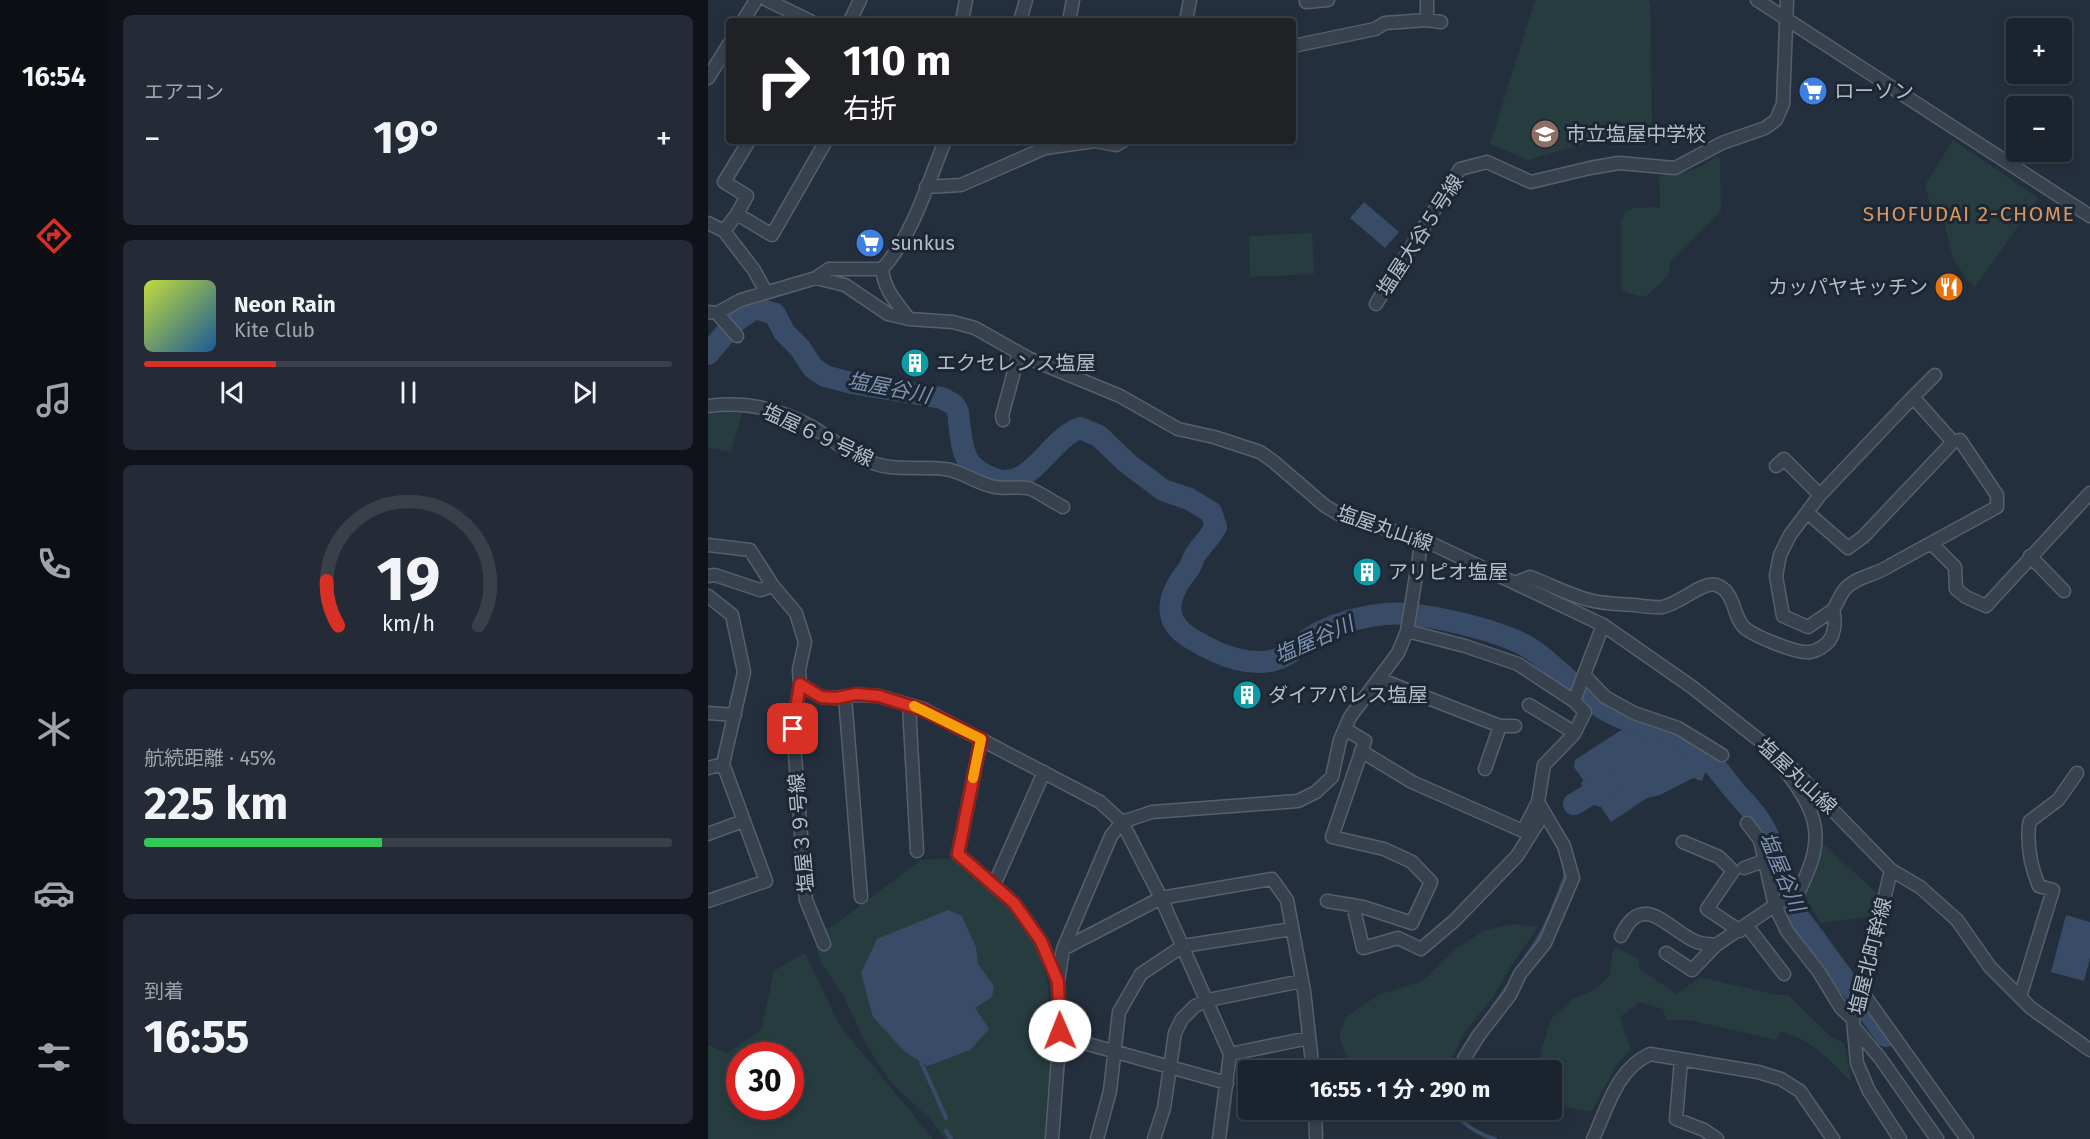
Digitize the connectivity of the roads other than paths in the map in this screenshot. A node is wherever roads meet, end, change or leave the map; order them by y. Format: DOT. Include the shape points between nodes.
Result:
graph roads {
  1 [pos="756,0"];
  2 [pos="767,0"];
  3 [pos="860,0"];
  4 [pos="966,0"];
  5 [pos="1026,0"];
  6 [pos="1073,0"];
  7 [pos="1190,0"];
  8 [pos="1306,0"];
  9 [pos="1328,0"];
  10 [pos="1426,0"];
  11 [pos="1757,0"];
  12 [pos="1787,0"];
  13 [pos="745,18"];
  14 [pos="801,18"];
  15 [pos="851,18"];
  16 [pos="963,18"];
  17 [pos="1021,18"];
  18 [pos="1070,18"];
  19 [pos="1187,18"];
  20 [pos="1785,19"];
  21 [pos="1427,20"];
  22 [pos="1441,22"];
  23 [pos="1296,45"];
  24 [pos="726,49"];
  25 [pos="708,78"];
  26 [pos="747,144"];
  27 [pos="824,144"];
  28 [pos="944,144"];
  29 [pos="1074,144"];
  30 [pos="926,187"];
  31 [pos="737,214"];
  32 [pos="2090,216"];
  33 [pos="708,223"];
  34 [pos="724,231"];
  35 [pos="882,269"];
  36 [pos="816,278"];
  37 [pos="766,292"];
  38 [pos="1376,304"];
  39 [pos="716,316"];
  40 [pos="909,320"];
  41 [pos="737,336"];
  42 [pos="1019,353"];
  43 [pos="1935,375"];
  44 [pos="1914,397"];
  45 [pos="708,406"];
  46 [pos="1003,420"];
  47 [pos="1953,442"];
  48 [pos="1776,466"];
  49 [pos="2090,493"];
  50 [pos="1820,495"];
  51 [pos="1063,507"];
  52 [pos="1808,513"];
  53 [pos="1422,539"];
  54 [pos="1931,543"];
  55 [pos="708,545"];
  56 [pos="2030,556"];
  57 [pos="708,576"];
  58 [pos="1515,583"];
  59 [pos="773,586"];
  60 [pos="2064,591"];
  61 [pos="708,596"];
  62 [pos="1833,610"];
  63 [pos="1604,625"];
  64 [pos="1407,631"];
  65 [pos="1584,675"];
  66 [pos="1378,679"];
  67 [pos="800,684"];
  68 [pos="845,696"];
  69 [pos="1576,696"];
  70 [pos="909,705"];
  71 [pos="1529,705"];
  72 [pos="1585,712"];
  73 [pos="708,713"];
  74 [pos="735,715"];
  75 [pos="1500,726"];
  76 [pos="1515,726"];
  77 [pos="1567,728"];
  78 [pos="1345,729"];
  79 [pos="981,739"];
  80 [pos="1557,740"];
  81 [pos="1361,751"];
  82 [pos="1722,755"];
  83 [pos="1783,759"];
  84 [pos="723,764"];
  85 [pos="708,768"];
  86 [pos="1485,769"];
  87 [pos="1044,772"];
  88 [pos="2077,773"];
  89 [pos="1541,807"];
  90 [pos="742,821"];
  91 [pos="1122,822"];
  92 [pos="1747,823"];
  93 [pos="708,834"];
  94 [pos="1683,842"];
  95 [pos="917,851"];
  96 [pos="1764,861"];
  97 [pos="1744,868"];
  98 [pos="1891,870"];
  99 [pos="994,885"];
  100 [pos="861,897"];
  101 [pos="1161,898"];
  102 [pos="708,901"];
  103 [pos="1327,901"];
  104 [pos="1778,904"];
  105 [pos="1353,905"];
  106 [pos="1743,928"];
  107 [pos="1292,929"];
  108 [pos="1621,936"];
  109 [pos="824,944"];
  110 [pos="1716,945"];
  111 [pos="1183,946"];
  112 [pos="1063,950"];
  113 [pos="1666,953"];
  114 [pos="1784,974"];
  115 [pos="1302,981"];
  116 [pos="1058,982"];
  117 [pos="1862,992"];
  118 [pos="2020,997"];
  119 [pos="1208,1000"];
  120 [pos="1854,1023"];
  121 [pos="1059,1036"];
  122 [pos="1309,1038"];
  123 [pos="2090,1050"];
  124 [pos="1115,1051"];
  125 [pos="1230,1054"];
  126 [pos="1312,1060"];
  127 [pos="1464,1060"];
  128 [pos="1681,1060"];
  129 [pos="1169,1066"];
  130 [pos="1227,1083"];
  131 [pos="1315,1120"];
  132 [pos="1316,1137"];
  133 [pos="1052,1139"];
  134 [pos="1097,1139"];
  135 [pos="1155,1139"];
  136 [pos="1220,1139"];
  137 [pos="1593,1139"];
  138 [pos="1717,1139"];
  139 [pos="1833,1139"];
  140 [pos="1900,1139"];
  141 [pos="1937,1139"];
  142 [pos="1966,1139"];
  1 -- 13 [label="street"];
  2 -- 14 [label="street"];
  3 -- 15 [label="street"];
  4 -- 16 [label="street"];
  5 -- 17 [label="street"];
  6 -- 18 [label="street"];
  7 -- 19 [label="street"];
  8 -- 9 [label="street"];
  10 -- 21 [label="street"];
  11 -- 20 [label="street"];
  12 -- 20 [label="street, 塩屋大谷５号線"];
  20 -- 32 [label="street"];
  20 -- 38 [label="street, 塩屋大谷５号線" via="1783,104 1776,120 1765,128 1722,143 1675,168 1619,163 1532,182 1487,162 1460,169"];
  21 -- 22 [label="street"];
  21 -- 23 [label="street" via="1385,23 1375,29"];
  24 -- 25 [label="street"];
  26 -- 31 [label="street" via="724,182 747,196"];
  27 -- 31 [label="street" via="772,235"];
  28 -- 30 [label="street"];
  29 -- 30 [label="street" via="1045,148 961,185"];
  30 -- 35 [label="street" via="906,236"];
  31 -- 34 [label="street"];
  33 -- 34 [label="street"];
  34 -- 37 [label="street"];
  35 -- 36 [label="street" via="829,269"];
  35 -- 40 [label="street" via="888,293"];
  36 -- 37 [label="street, 塩屋丸山線"];
  36 -- 40 [label="street, 塩屋丸山線" via="845,285 888,314"];
  37 -- 39 [label="street, 塩屋丸山線" via="741,300"];
  39 -- 41 [label="street"];
  40 -- 42 [label="street, 塩屋丸山線" via="953,322 975,328"];
  42 -- 46 [label="street"];
  42 -- 53 [label="street, 塩屋丸山線" via="1120,396 1178,429 1260,452 1344,517"];
  43 -- 44 [label="street"];
  44 -- 47 [label="street"];
  44 -- 50 [label="street"];
  45 -- 51 [label="street, 塩屋６９号線" via="731,403 768,408 877,464 959,471 991,486 1029,488"];
  47 -- 52 [label="street" via="1848,548"];
  47 -- 54 [label="street" via="1960,440 1997,495 1997,507"];
  48 -- 50 [label="street" via="1784,459"];
  49 -- 56 [label="street"];
  50 -- 52 [label="street"];
  52 -- 62 [label="street" via="1780,555 1776,576 1783,616 1808,627"];
  53 -- 58 [label="street, 塩屋丸山線"];
  53 -- 64 [label="street"];
  54 -- 56 [label="street" via="1955,567 1956,589 1986,606"];
  54 -- 62 [label="street" via="1845,589"];
  55 -- 59 [label="street, 塩屋３９号線" via="750,550"];
  56 -- 60 [label="street"];
  57 -- 59 [label="street" via="760,590"];
  58 -- 62 [label="street" via="1530,577 1586,600 1661,607 1677,603 1701,586 1715,585 1732,600 1745,628 1792,649 1809,652 1825,646 1832,638"];
  58 -- 63 [label="street, 塩屋丸山線"];
  59 -- 67 [label="street, 塩屋３９号線" via="796,614 805,642"];
  61 -- 74 [label="street" via="732,615 744,672"];
  63 -- 65 [label="street"];
  63 -- 83 [label="street, 塩屋丸山線" via="1692,687"];
  64 -- 66 [label="street" via="1398,653"];
  64 -- 69 [label="street" via="1518,664"];
  65 -- 69 [label="street"];
  65 -- 82 [label="street" via="1605,697 1634,713 1678,728"];
  66 -- 75 [label="street"];
  66 -- 78 [label="street"];
  67 -- 68 [label="street" via="821,697"];
  67 -- 109 [label="street, 塩屋３９号線" via="793,729 806,900"];
  68 -- 70 [label="street" via="879,696"];
  68 -- 100 [label="street"];
  69 -- 72 [label="street"];
  70 -- 79 [label="street"];
  70 -- 95 [label="street"];
  71 -- 77 [label="street"];
  72 -- 77 [label="street" via="1572,717"];
  72 -- 89 [label="street" via="1574,734 1544,765"];
  73 -- 74 [label="street"];
  74 -- 84 [label="street"];
  75 -- 76 [label="street"];
  75 -- 86 [label="street"];
  77 -- 80 [label="street"];
  78 -- 81 [label="street" via="1365,741"];
  78 -- 91 [label="street" via="1332,777 1316,792 1298,801 1152,812"];
  79 -- 87 [label="street"];
  79 -- 99 [label="street" via="958,854"];
  81 -- 89 [label="street" via="1412,782 1522,831"];
  81 -- 105 [label="street" via="1332,837 1384,849 1412,862 1431,882 1412,923"];
  83 -- 98 [label="street, 塩屋丸山線"];
  83 -- 104 [label="street" via="1783,767 1803,793 1816,821 1815,853 1796,897"];
  84 -- 85 [label="street"];
  84 -- 90 [label="street"];
  87 -- 91 [label="street" via="1100,802"];
  87 -- 99 [label="street"];
  88 -- 118 [label="street" via="2058,800 2030,821 2028,854 2038,886 2053,890"];
  89 -- 105 [label="street" via="1517,855 1454,921 1421,949 1398,938 1363,948"];
  89 -- 127 [label="street" via="1564,846 1573,878 1545,943"];
  90 -- 93 [label="street"];
  90 -- 102 [label="street" via="766,881"];
  91 -- 101 [label="street"];
  91 -- 112 [label="street" via="1111,836"];
  92 -- 96 [label="street" via="1760,840"];
  94 -- 106 [label="street" via="1719,856 1733,871 1707,909"];
  96 -- 97 [label="street"];
  96 -- 104 [label="street"];
  98 -- 117 [label="street, 塩屋北町幹線"];
  98 -- 118 [label="street, 塩屋丸山線" via="1920,887 1958,920 1990,967"];
  99 -- 116 [label="street" via="1014,903 1041,941"];
  101 -- 107 [label="street" via="1272,879 1287,900"];
  101 -- 111 [label="street"];
  101 -- 112 [label="street"];
  103 -- 105 [label="street"];
  104 -- 106 [label="street"];
  104 -- 120 [label="street" via="1786,931"];
  106 -- 110 [label="street"];
  106 -- 114 [label="street"];
  107 -- 111 [label="street"];
  107 -- 115 [label="street"];
  108 -- 110 [label="street" via="1627,923 1638,916 1653,915 1697,942"];
  110 -- 113 [label="street" via="1692,969"];
  111 -- 119 [label="street"];
  111 -- 124 [label="street" via="1141,974 1119,1012"];
  112 -- 116 [label="street"];
  115 -- 119 [label="street"];
  115 -- 122 [label="street"];
  116 -- 121 [label="street"];
  117 -- 120 [label="street, 塩屋北町幹線"];
  117 -- 142 [label="street"];
  118 -- 123 [label="street, 塩屋丸山線"];
  119 -- 125 [label="street"];
  119 -- 129 [label="street" via="1182,1019 1175,1033"];
  120 -- 140 [label="street, 塩屋北町幹線" via="1857,1063 1869,1091"];
  120 -- 141 [label="street"];
  121 -- 124 [label="street"];
  121 -- 133 [label="street"];
  122 -- 125 [label="street"];
  122 -- 126 [label="street"];
  124 -- 129 [label="street"];
  124 -- 134 [label="street" via="1110,1091"];
  125 -- 130 [label="street"];
  128 -- 137 [label="street" via="1650,1054 1636,1061 1622,1076"];
  128 -- 138 [label="street" via="1676,1119"];
  128 -- 139 [label="street" via="1781,1078 1800,1091"];
  129 -- 130 [label="street"];
  129 -- 135 [label="street" via="1164,1108"];
  130 -- 136 [label="street"];
  131 -- 132 [label="street"];
}
